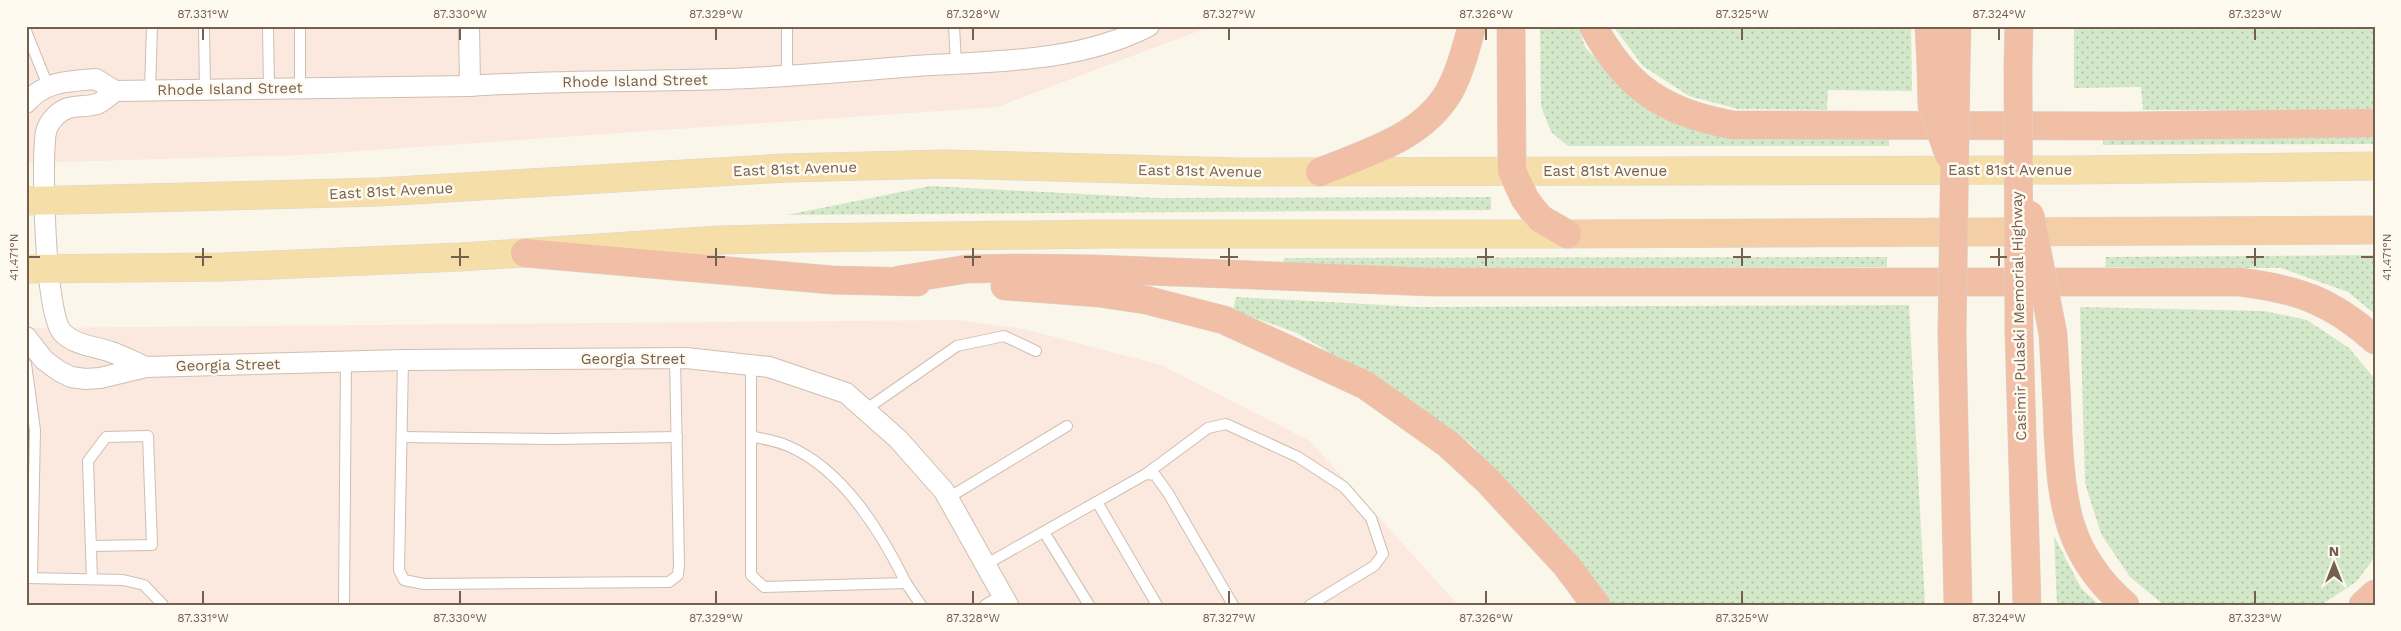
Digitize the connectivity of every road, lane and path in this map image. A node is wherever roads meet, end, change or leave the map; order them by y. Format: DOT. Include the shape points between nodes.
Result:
graph roads {
  1 [pos="152,26"];
  2 [pos="204,26"];
  3 [pos="268,26"];
  4 [pos="300,26"];
  5 [pos="469,26"];
  6 [pos="786,26"];
  7 [pos="954,26"];
  8 [pos="1149,26"];
  9 [pos="1472,26"];
  10 [pos="1511,26"];
  11 [pos="1593,26"];
  12 [pos="1929,26"];
  13 [pos="1957,26"];
  14 [pos="2019,26"];
  15 [pos="26,31"];
  16 [pos="956,64"];
  17 [pos="1943,67"];
  18 [pos="787,75"];
  19 [pos="48,86"];
  20 [pos="470,86"];
  21 [pos="300,88"];
  22 [pos="269,89"];
  23 [pos="150,90"];
  24 [pos="205,90"];
  25 [pos="115,91"];
  26 [pos="26,103"];
  27 [pos="2375,123"];
  28 [pos="2017,145"];
  29 [pos="2375,166"];
  30 [pos="1512,171"];
  31 [pos="1320,172"];
  32 [pos="36,200"];
  33 [pos="2375,230"];
  34 [pos="1567,234"];
  35 [pos="525,253"];
  36 [pos="38,269"];
  37 [pos="899,280"];
  38 [pos="26,337"];
  39 [pos="2375,340"];
  40 [pos="1036,350"];
  41 [pos="675,358"];
  42 [pos="403,360"];
  43 [pos="346,362"];
  44 [pos="751,364"];
  45 [pos="146,367"];
  46 [pos="27,370"];
  47 [pos="865,410"];
  48 [pos="1067,426"];
  49 [pos="751,436"];
  50 [pos="402,437"];
  51 [pos="677,437"];
  52 [pos="1146,474"];
  53 [pos="948,498"];
  54 [pos="1097,502"];
  55 [pos="1044,532"];
  56 [pos="91,546"];
  57 [pos="985,565"];
  58 [pos="29,578"];
  59 [pos="92,579"];
  60 [pos="906,583"];
  61 [pos="2375,594"];
  62 [pos="1005,600"];
  63 [pos="163,605"];
  64 [pos="344,605"];
  65 [pos="921,605"];
  66 [pos="985,605"];
  67 [pos="1089,605"];
  68 [pos="1157,605"];
  69 [pos="1233,605"];
  70 [pos="1310,605"];
  71 [pos="1596,605"];
  72 [pos="1958,605"];
  73 [pos="2027,605"];
  74 [pos="2125,605"];
  75 [pos="2363,605"];
  1 -- 23 [label="lane"];
  2 -- 24 [label="lane"];
  3 -- 22 [label="lane"];
  4 -- 21 [label="lane"];
  5 -- 20 [label="street"];
  6 -- 18 [label="lane"];
  7 -- 16 [label="lane"];
  8 -- 16 [label="street, Rhode Island Street" via="1118,40 1067,54"];
  9 -- 31 [label="highway" via="1448,92 1427,118 1397,140"];
  10 -- 30 [label="highway"];
  11 -- 27 [label="highway" via="1606,50 1653,97 1678,112 1733,125"];
  12 -- 17 [label="highway"];
  13 -- 17 [label="highway"];
  14 -- 28 [label="highway, Casimir Pulaski Memorial Highway, bridge"];
  15 -- 19 [label="lane"];
  16 -- 18 [label="street, Rhode Island Street"];
  17 -- 72 [label="highway, bridge" via="1956,175 1952,335"];
  18 -- 20 [label="street, Rhode Island Street"];
  19 -- 25 [label="street" via="96,79"];
  19 -- 26 [label="street"];
  20 -- 21 [label="street, Rhode Island Street"];
  21 -- 22 [label="street, Rhode Island Street"];
  22 -- 24 [label="street, Rhode Island Street"];
  23 -- 24 [label="street, Rhode Island Street"];
  23 -- 25 [label="street, Rhode Island Street"];
  25 -- 32 [label="street" via="98,104 63,110 49,124"];
  28 -- 73 [label="highway, Casimir Pulaski Memorial Highway, bridge"];
  28 -- 74 [label="highway, bridge" via="2053,334 2062,496 2080,551"];
  29 -- 30 [label="main road, East 81st Avenue"];
  30 -- 31 [label="main road, East 81st Avenue"];
  30 -- 34 [label="highway" via="1533,210 1541,219"];
  31 -- 32 [label="main road, East 81st Avenue" via="1169,172 946,164 776,169 379,192"];
  32 -- 36 [label="street"];
  33 -- 34 [label="highway"];
  34 -- 35 [label="main road" via="881,236 721,240"];
  35 -- 36 [label="main road" via="222,267"];
  35 -- 37 [label="highway" via="819,279"];
  36 -- 45 [label="street, Georgia Street" via="62,332 75,342 109,351"];
  37 -- 39 [label="highway" via="967,269 1018,268 1432,282 2240,282 2271,286 2337,309"];
  37 -- 71 [label="highway" via="1050,288 1146,300 1224,320 1278,347 1329,367 1365,385 1448,444 1488,480 1566,565"];
  38 -- 45 [label="street, Georgia Street" via="44,360 71,377 100,378"];
  40 -- 47 [label="lane" via="1004,336 957,346"];
  41 -- 42 [label="street, Georgia Street"];
  41 -- 44 [label="street, Georgia Street"];
  41 -- 51 [label="lane"];
  42 -- 43 [label="street, Georgia Street"];
  42 -- 50 [label="lane"];
  43 -- 45 [label="street, Georgia Street"];
  43 -- 64 [label="lane"];
  44 -- 47 [label="street, Georgia Street" via="846,393"];
  44 -- 49 [label="lane"];
  46 -- 58 [label="lane" via="34,430"];
  47 -- 53 [label="street, Georgia Street" via="898,439"];
  48 -- 53 [label="lane"];
  49 -- 60 [label="lane" via="788,446 832,476 863,509 887,545"];
  49 -- 60 [label="lane" via="751,575 764,586"];
  50 -- 51 [label="lane"];
  50 -- 51 [label="lane" via="399,570 404,580 424,584 668,582 678,575 679,565"];
  52 -- 54 [label="lane"];
  52 -- 69 [label="lane" via="1154,475 1168,493"];
  52 -- 70 [label="lane" via="1208,428 1226,424 1298,457 1344,487 1371,518 1383,554 1374,566"];
  53 -- 57 [label="street, Georgia Street"];
  54 -- 55 [label="lane"];
  54 -- 68 [label="lane"];
  55 -- 57 [label="lane"];
  55 -- 67 [label="lane"];
  56 -- 56 [label="lane" via="152,545 148,436 106,438 88,461"];
  56 -- 59 [label="lane"];
  57 -- 62 [label="street, Georgia Street"];
  58 -- 59 [label="lane"];
  59 -- 63 [label="lane" via="144,585"];
  60 -- 65 [label="lane"];
  61 -- 75 [label="highway"];
  62 -- 66 [label="lane"];
}
